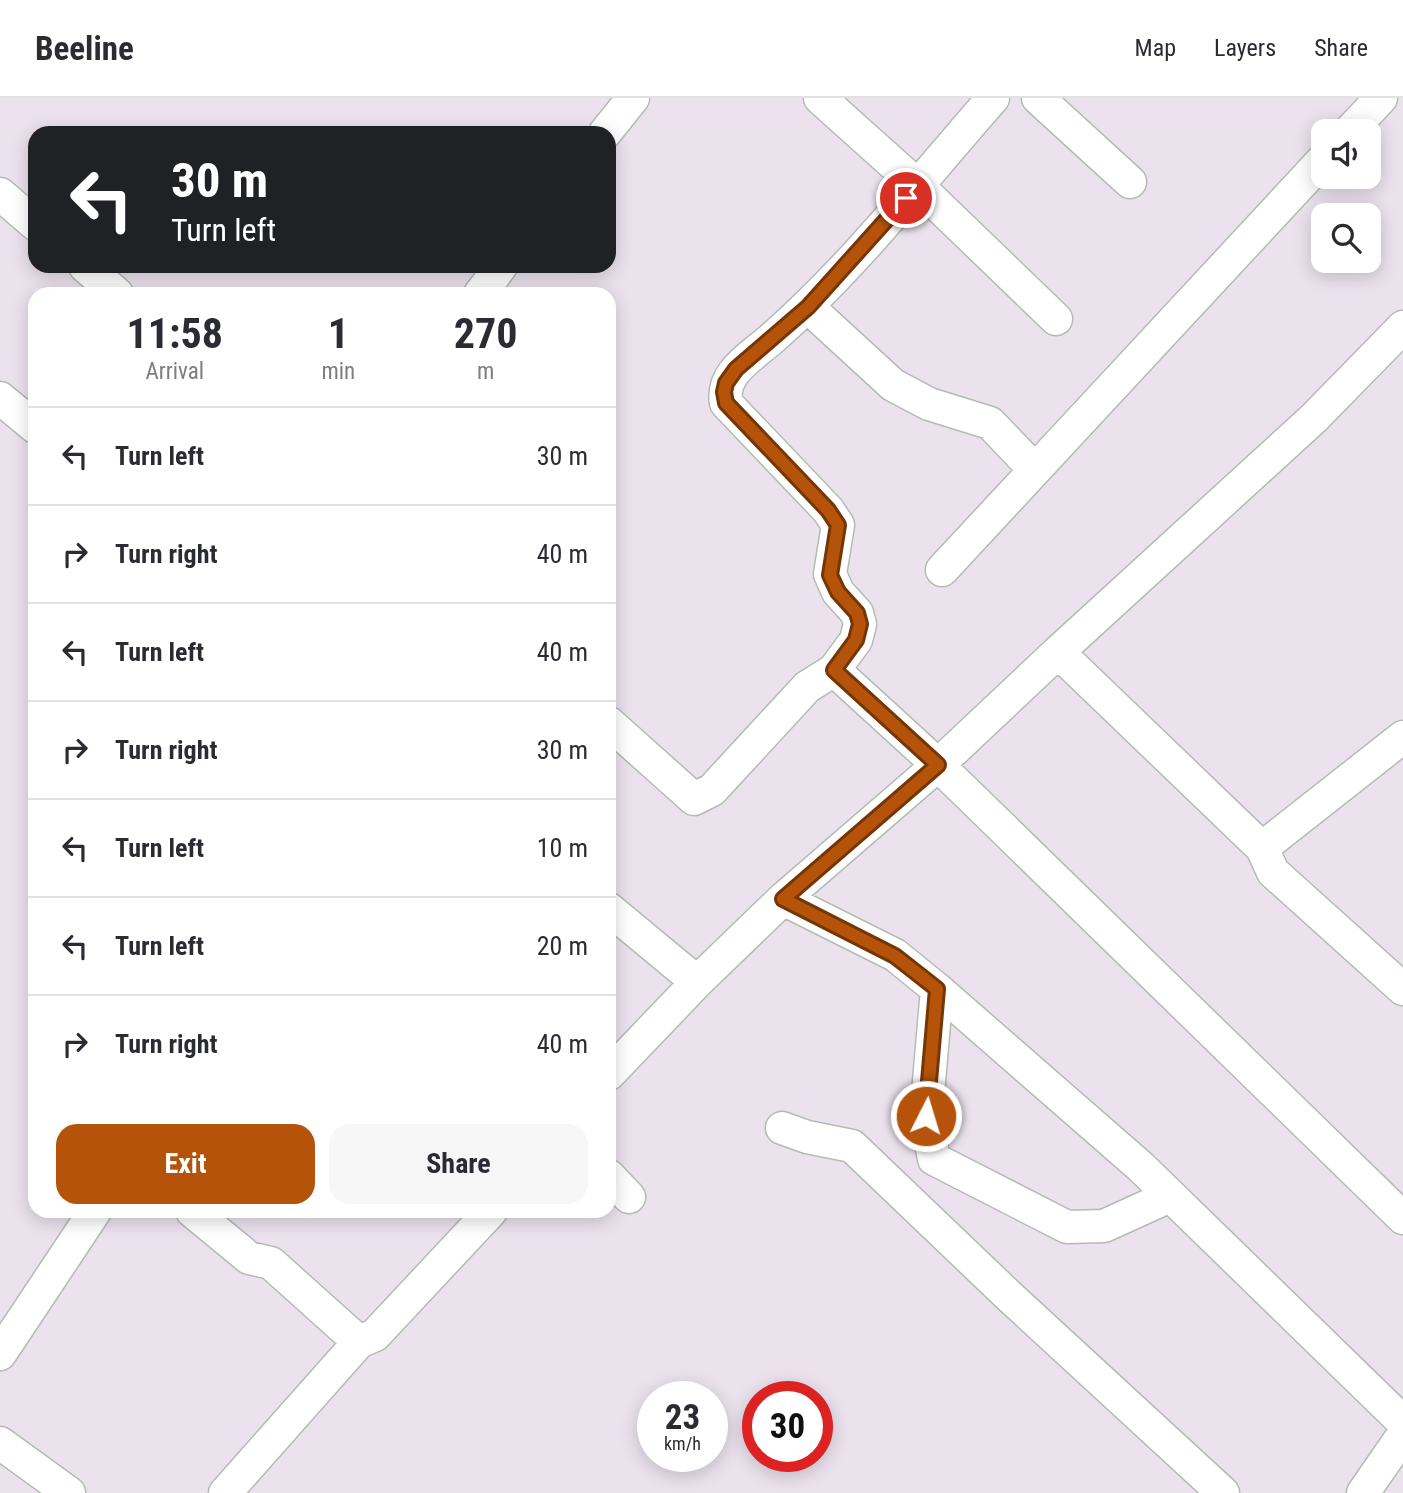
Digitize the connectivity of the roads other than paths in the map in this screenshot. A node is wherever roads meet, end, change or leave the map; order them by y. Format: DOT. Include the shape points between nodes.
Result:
graph roads {
  1 [pos="633,98"];
  2 [pos="820,98"];
  3 [pos="993,98"];
  4 [pos="1038,98"];
  5 [pos="611,126"];
  6 [pos="1311,173"];
  7 [pos="1130,182"];
  8 [pos="917,185"];
  9 [pos="0,194"];
  10 [pos="28,218"];
  11 [pos="93,273"];
  12 [pos="109,287"];
  13 [pos="808,307"];
  14 [pos="1056,319"];
  15 [pos="1403,327"];
  16 [pos="0,398"];
  17 [pos="28,421"];
  18 [pos="1035,470"];
  19 [pos="942,570"];
  20 [pos="1058,652"];
  21 [pos="834,670"];
  22 [pos="616,729"];
  23 [pos="1403,737"];
  24 [pos="938,765"];
  25 [pos="1262,848"];
  26 [pos="783,899"];
  27 [pos="616,915"];
  28 [pos="1397,974"];
  29 [pos="697,982"];
  30 [pos="937,989"];
  31 [pos="616,1067"];
  32 [pos="782,1128"];
  33 [pos="934,1159"];
  34 [pos="903,1195"];
  35 [pos="1170,1196"];
  36 [pos="90,1218"];
  37 [pos="200,1218"];
  38 [pos="484,1218"];
  39 [pos="1403,1219"];
  40 [pos="359,1342"];
  41 [pos="0,1354"];
  42 [pos="1403,1422"];
  43 [pos="1403,1435"];
  44 [pos="0,1443"];
  45 [pos="69,1493"];
  46 [pos="225,1493"];
  47 [pos="1223,1493"];
  48 [pos="1363,1493"];
  1 -- 5 [label="street"];
  2 -- 8 [label="street"];
  3 -- 8 [label="street"];
  4 -- 7 [label="street"];
  6 -- 18 [label="street"];
  8 -- 13 [label="street"];
  8 -- 14 [label="street"];
  9 -- 10 [label="street"];
  11 -- 12 [label="street"];
  13 -- 18 [label="street" via="893,385 929,404 990,423"];
  13 -- 21 [label="street" via="736,369 724,392 726,403 838,525 830,575 860,624 856,640"];
  15 -- 20 [label="street" via="1314,418"];
  16 -- 17 [label="street"];
  18 -- 19 [label="street"];
  20 -- 24 [label="street"];
  20 -- 25 [label="street"];
  21 -- 22 [label="street" via="807,687 712,790 694,799"];
  21 -- 24 [label="street"];
  23 -- 25 [label="street"];
  24 -- 26 [label="street"];
  24 -- 39 [label="street"];
  25 -- 28 [label="street" via="1273,872"];
  26 -- 29 [label="street"];
  26 -- 30 [label="street" via="895,956"];
  27 -- 29 [label="street"];
  29 -- 31 [label="street"];
  30 -- 33 [label="street" via="926,1116"];
  30 -- 35 [label="street"];
  32 -- 34 [label="street" via="852,1146"];
  33 -- 34 [label="street"];
  33 -- 35 [label="street" via="1067,1227 1104,1226"];
  34 -- 47 [label="street"];
  35 -- 42 [label="street"];
  36 -- 41 [label="street"];
  37 -- 40 [label="street" via="249,1258 271,1263"];
  38 -- 40 [label="street" via="375,1335"];
  40 -- 46 [label="street"];
  43 -- 48 [label="street"];
  44 -- 45 [label="street"];
}
